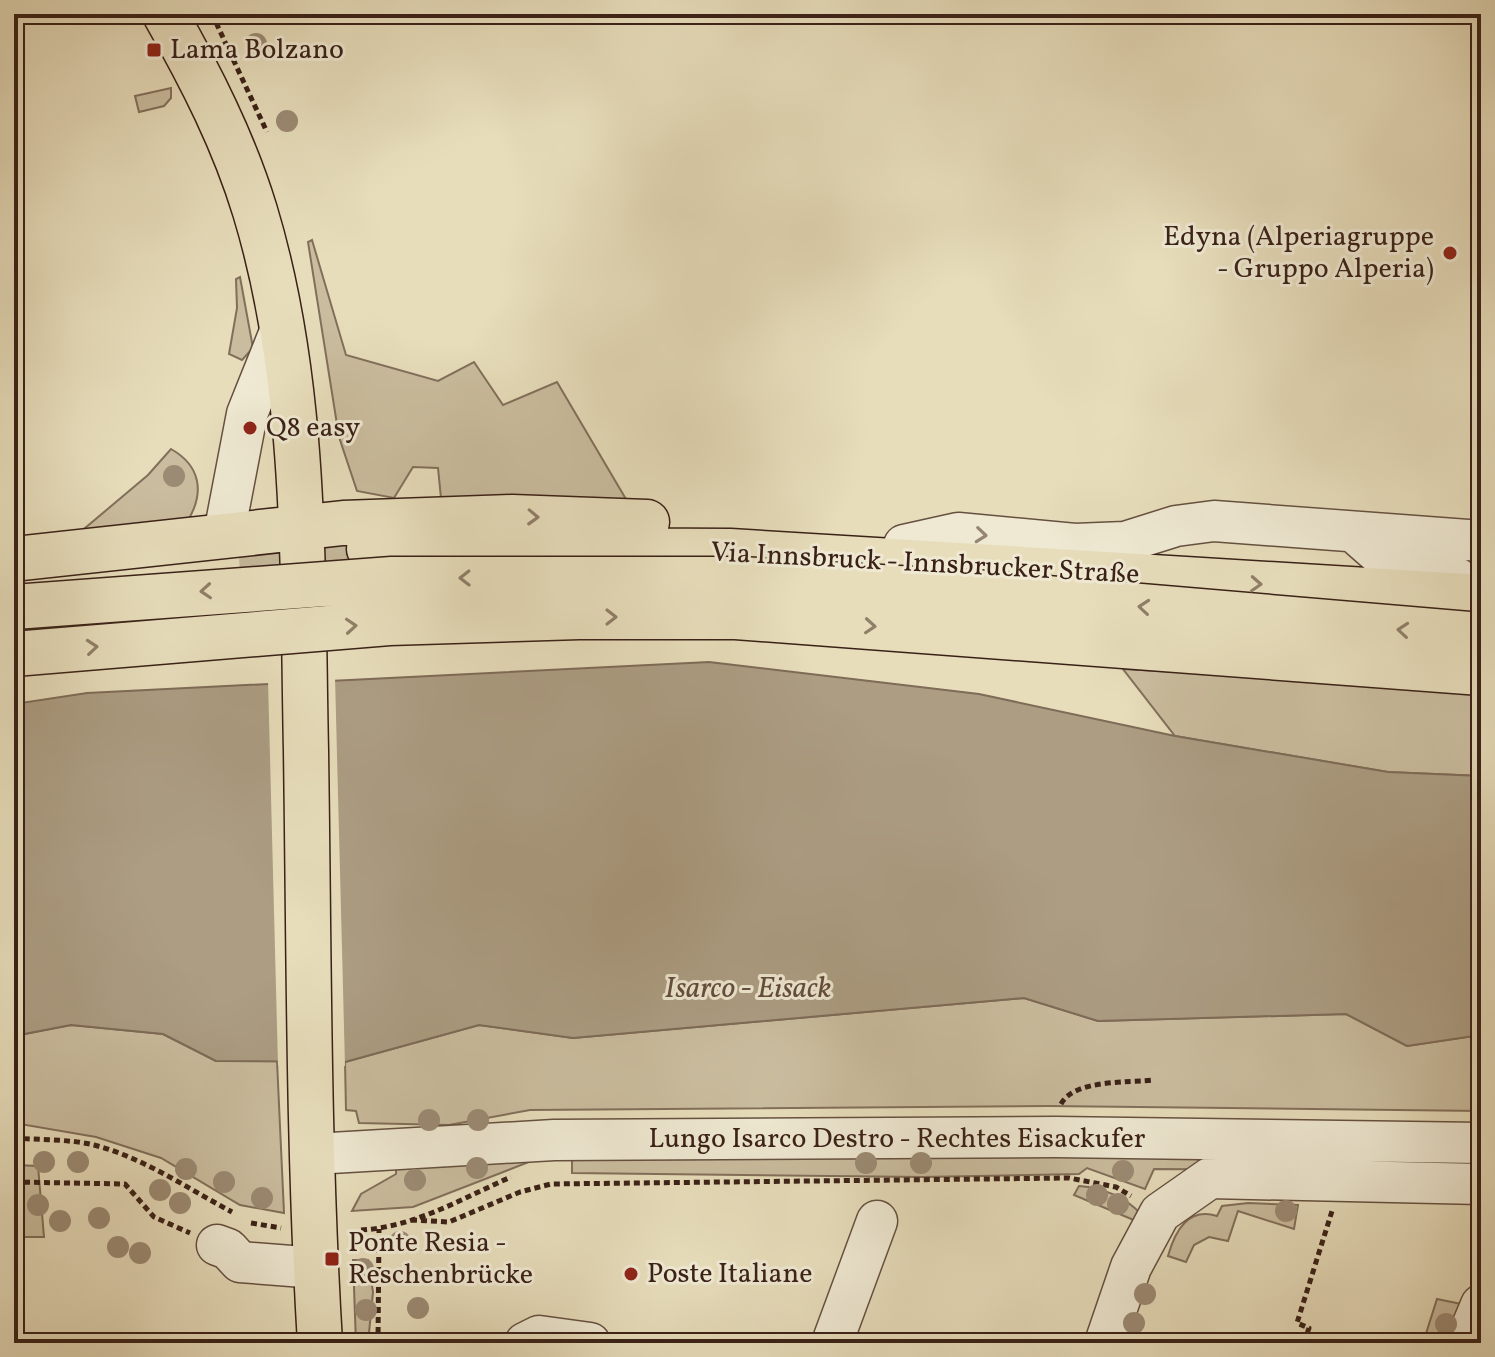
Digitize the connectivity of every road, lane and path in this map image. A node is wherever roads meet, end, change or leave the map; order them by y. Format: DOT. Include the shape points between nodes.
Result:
graph roads {
  1 [pos="165,14"];
  2 [pos="281,329"];
  3 [pos="302,526"];
  4 [pos="1355,533"];
  5 [pos="1481,541"];
  6 [pos="232,545"];
  7 [pos="904,545"];
  8 [pos="369,549"];
  9 [pos="14,559"];
  10 [pos="955,566"];
  11 [pos="14,581"];
  12 [pos="1481,584"];
  13 [pos="1481,597"];
  14 [pos="14,607"];
  15 [pos="1481,635"];
  16 [pos="14,654"];
  17 [pos="1481,673"];
  18 [pos="1154,1080"];
  19 [pos="1056,1137"];
  20 [pos="14,1138"];
  21 [pos="1481,1143"];
  22 [pos="314,1154"];
  23 [pos="523,1172"];
  24 [pos="1342,1180"];
  25 [pos="14,1182"];
  26 [pos="1481,1184"];
  27 [pos="1160,1213"];
  28 [pos="411,1220"];
  29 [pos="877,1221"];
  30 [pos="286,1229"];
  31 [pos="379,1229"];
  32 [pos="361,1230"];
  33 [pos="217,1245"];
  34 [pos="317,1268"];
  35 [pos="1481,1305"];
  36 [pos="320,1343"];
  37 [pos="378,1343"];
  38 [pos="525,1343"];
  39 [pos="590,1343"];
  40 [pos="832,1343"];
  41 [pos="1105,1343"];
  42 [pos="1304,1343"];
  43 [pos="1465,1343"];
  1 -- 2 [label="main road" via="208,93 244,178"];
  2 -- 3 [label="main road"];
  2 -- 6 [label="street" via="247,414"];
  3 -- 6 [label="main road"];
  3 -- 7 [label="main road, one-way" via="543,518 837,529"];
  3 -- 22 [label="main road"];
  4 -- 5 [label="street"];
  7 -- 4 [label="street, one-way" via="958,533 1075,544 1125,542 1214,521"];
  4 -- 12 [label="street" via="1396,569"];
  6 -- 9 [label="main road"];
  6 -- 11 [label="main road"];
  7 -- 10 [label="main road"];
  8 -- 10 [label="main road, Via Innsbruck - Innsbrucker Straße" via="730,551"];
  10 -- 13 [label="main road, Via Innsbruck - Innsbrucker Straße, one-way"];
  15 -- 14 [label="main road, one-way, bridge" via="988,593 724,579 392,579"];
  16 -- 17 [label="main road, one-way, bridge" via="389,623 736,617"];
  18 -- 19 [label="path" via="1080,1089 1066,1096"];
  19 -- 21 [label="street, Lungo Isarco Destro - Rechtes Eisackufer"];
  19 -- 22 [label="street, Lungo Isarco Destro - Rechtes Eisackufer" via="554,1140"];
  20 -- 30 [label="path" via="90,1144 117,1152 253,1224"];
  22 -- 34 [label="main road"];
  23 -- 28 [label="path"];
  24 -- 26 [label="street"];
  24 -- 27 [label="street" via="1210,1178"];
  24 -- 42 [label="path" via="1297,1323 1309,1328"];
  25 -- 33 [label="path" via="125,1184 154,1217"];
  27 -- 28 [label="path" via="1116,1187 1069,1178 551,1184 449,1222"];
  27 -- 41 [label="street" via="1131,1267"];
  28 -- 31 [label="path"];
  29 -- 40 [label="street"];
  31 -- 32 [label="path"];
  31 -- 37 [label="path"];
  33 -- 34 [label="street" via="240,1262"];
  34 -- 36 [label="main road"];
  35 -- 43 [label="street"];
  38 -- 39 [label="street" via="539,1336"];
}
